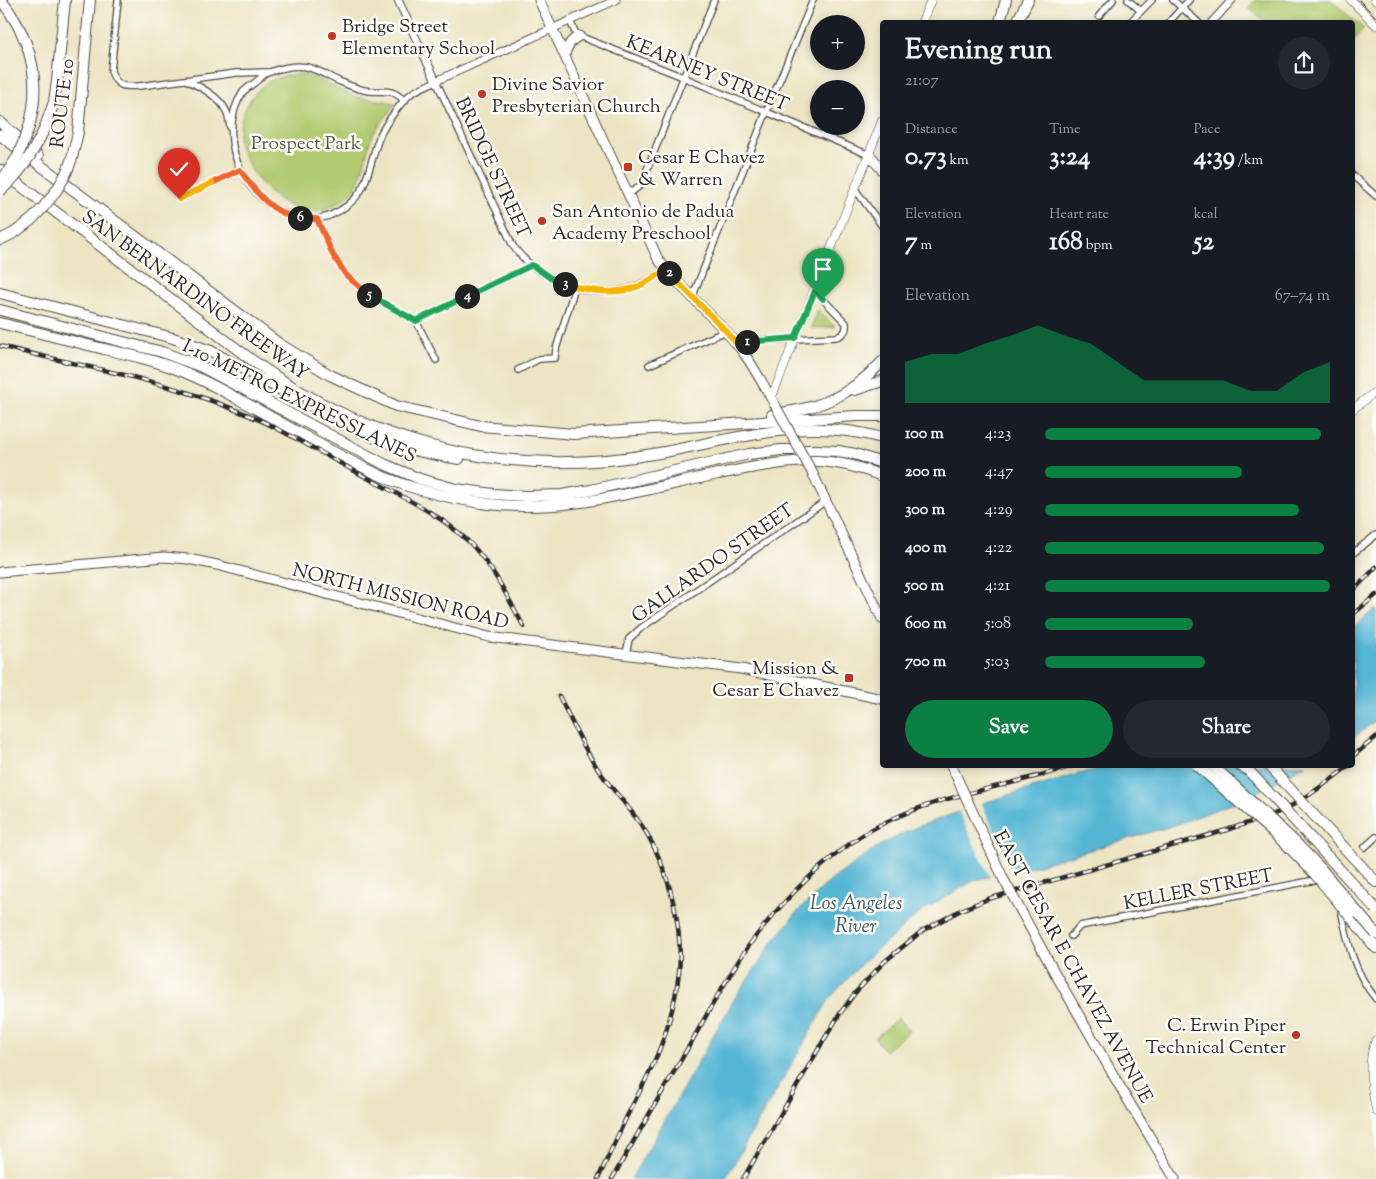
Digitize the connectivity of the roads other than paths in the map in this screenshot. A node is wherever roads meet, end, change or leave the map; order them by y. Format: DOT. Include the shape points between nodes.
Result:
graph roads {
  1 [pos="1,0"];
  2 [pos="65,0"];
  3 [pos="90,0"];
  4 [pos="118,0"];
  5 [pos="398,0"];
  6 [pos="540,0"];
  7 [pos="616,0"];
  8 [pos="714,0"];
  9 [pos="813,0"];
  10 [pos="932,0"];
  11 [pos="1006,0"];
  12 [pos="1022,0"];
  13 [pos="1028,0"];
  14 [pos="1113,0"];
  15 [pos="1128,0"];
  16 [pos="1152,0"];
  17 [pos="1173,0"];
  18 [pos="1189,0"];
  19 [pos="1232,0"];
  20 [pos="1351,0"];
  21 [pos="1182,8"];
  22 [pos="1141,12"];
  23 [pos="1098,16"];
  24 [pos="923,20"];
  25 [pos="1001,20"];
  26 [pos="1017,20"];
  27 [pos="1017,20"];
  28 [pos="1132,20"];
  29 [pos="1171,20"];
  30 [pos="1196,20"];
  31 [pos="1214,20"];
  32 [pos="570,21"];
  33 [pos="1375,23"];
  34 [pos="553,29"];
  35 [pos="579,36"];
  36 [pos="565,54"];
  37 [pos="268,72"];
  38 [pos="683,77"];
  39 [pos="186,80"];
  40 [pos="436,81"];
  41 [pos="405,101"];
  42 [pos="766,113"];
  43 [pos="0,122"];
  44 [pos="880,126"];
  45 [pos="231,131"];
  46 [pos="0,135"];
  47 [pos="869,155"];
  48 [pos="880,158"];
  49 [pos="880,167"];
  50 [pos="0,170"];
  51 [pos="240,170"];
  52 [pos="57,178"];
  53 [pos="1355,178"];
  54 [pos="0,183"];
  55 [pos="855,189"];
  56 [pos="0,191"];
  57 [pos="630,194"];
  58 [pos="1376,196"];
  59 [pos="179,199"];
  60 [pos="317,219"];
  61 [pos="880,223"];
  62 [pos="0,240"];
  63 [pos="532,265"];
  64 [pos="666,270"];
  65 [pos="575,287"];
  66 [pos="815,291"];
  67 [pos="0,293"];
  68 [pos="692,298"];
  69 [pos="0,310"];
  70 [pos="416,321"];
  71 [pos="0,323"];
  72 [pos="726,331"];
  73 [pos="795,338"];
  74 [pos="738,345"];
  75 [pos="436,360"];
  76 [pos="880,364"];
  77 [pos="649,365"];
  78 [pos="518,370"];
  79 [pos="880,382"];
  80 [pos="1376,391"];
  81 [pos="832,399"];
  82 [pos="773,402"];
  83 [pos="1355,408"];
  84 [pos="880,416"];
  85 [pos="712,425"];
  86 [pos="880,438"];
  87 [pos="540,462"];
  88 [pos="880,462"];
  89 [pos="880,475"];
  90 [pos="826,500"];
  91 [pos="1376,535"];
  92 [pos="1355,552"];
  93 [pos="0,572"];
  94 [pos="880,615"];
  95 [pos="626,655"];
  96 [pos="880,699"];
  97 [pos="952,768"];
  98 [pos="1200,768"];
  99 [pos="1215,768"];
  100 [pos="1245,768"];
  101 [pos="1270,768"];
  102 [pos="1274,768"];
  103 [pos="1278,777"];
  104 [pos="1376,837"];
  105 [pos="1365,847"];
  106 [pos="1376,882"];
  107 [pos="1376,909"];
  108 [pos="1376,934"];
  109 [pos="1071,936"];
  110 [pos="1376,948"];
  111 [pos="1376,999"];
  112 [pos="1376,1040"];
  113 [pos="1376,1110"];
  114 [pos="1175,1179"];
  1 -- 54 [label="highway, bridge" via="21,29 29,50 35,86 30,127 18,156"];
  2 -- 56 [label="highway, bridge" via="54,102 30,157"];
  3 -- 62 [label="highway, ROUTE 10, bridge" via="78,132 68,169 59,187 30,221"];
  4 -- 39 [label="street" via="111,71 114,79 126,86"];
  5 -- 40 [label="street, BRIDGE STREET"];
  6 -- 34 [label="main road"];
  7 -- 32 [label="street"];
  8 -- 38 [label="street"];
  9 -- 42 [label="street"];
  10 -- 24 [label="main road"];
  11 -- 25 [label="highway"];
  12 -- 26 [label="highway"];
  13 -- 27 [label="highway"];
  14 -- 23 [label="street"];
  15 -- 22 [label="street"];
  16 -- 22 [label="street"];
  17 -- 21 [label="street"];
  18 -- 21 [label="street"];
  19 -- 31 [label="street"];
  20 -- 33 [label="main road"];
  21 -- 29 [label="street"];
  21 -- 30 [label="street"];
  22 -- 28 [label="street"];
  32 -- 34 [label="street"];
  32 -- 35 [label="street"];
  34 -- 36 [label="main road"];
  34 -- 40 [label="street"];
  35 -- 36 [label="main road" via="572,40"];
  35 -- 38 [label="street, KEARNEY STREET"];
  36 -- 57 [label="main road"];
  37 -- 39 [label="street"];
  37 -- 41 [label="street" via="308,67 357,88 386,90"];
  37 -- 45 [label="street" via="244,91 234,110"];
  38 -- 42 [label="street, KEARNEY STREET"];
  38 -- 57 [label="street" via="641,185"];
  39 -- 45 [label="street" via="216,98 226,110"];
  40 -- 41 [label="street" via="411,94"];
  40 -- 63 [label="street, BRIDGE STREET" via="513,246"];
  41 -- 60 [label="street" via="379,136 363,188 343,209"];
  42 -- 47 [label="street, KEARNEY STREET"];
  42 -- 68 [label="street"];
  43 -- 52 [label="highway"];
  44 -- 47 [label="main road"];
  45 -- 51 [label="street"];
  46 -- 52 [label="highway, SAN BERNARDINO FREEWAY"];
  47 -- 48 [label="highway"];
  47 -- 49 [label="highway"];
  47 -- 55 [label="main road"];
  50 -- 87 [label="highway, SAN BERNARDINO FREEWAY" via="249,358 309,398 353,419 445,450"];
  51 -- 59 [label="street"];
  51 -- 60 [label="street" via="254,191 274,208 294,217"];
  52 -- 85 [label="highway, SAN BERNARDINO FREEWAY" via="278,343 330,375 396,406 481,426 574,434"];
  53 -- 58 [label="street"];
  55 -- 61 [label="street"];
  55 -- 66 [label="main road"];
  57 -- 64 [label="main road"];
  60 -- 70 [label="street" via="346,275 368,295"];
  63 -- 65 [label="street, BRIDGE STREET" via="549,277"];
  63 -- 70 [label="street"];
  64 -- 65 [label="street, BRIDGE STREET" via="629,289 593,291"];
  64 -- 68 [label="main road"];
  65 -- 78 [label="street" via="555,358 539,359"];
  66 -- 73 [label="main road"];
  66 -- 73 [label="street" via="846,323 846,329 836,337"];
  67 -- 87 [label="highway" via="174,338 211,351 337,420 402,447 485,463"];
  68 -- 72 [label="main road"];
  69 -- 88 [label="highway, I-10 METRO EXPRESSLANES" via="162,352 194,364 384,464 456,489 517,496 562,495 749,454 781,450 855,454"];
  70 -- 75 [label="street"];
  71 -- 89 [label="highway, I-10 METRO EXPRESSLANES" via="183,371 358,465 420,490 455,498 490,504 561,506 791,462 842,464"];
  72 -- 74 [label="main road"];
  72 -- 77 [label="street"];
  73 -- 74 [label="street" via="749,341"];
  73 -- 82 [label="main road"];
  74 -- 82 [label="main road"];
  76 -- 81 [label="highway" via="864,379"];
  79 -- 81 [label="highway"];
  80 -- 83 [label="main road"];
  81 -- 85 [label="highway" via="800,410"];
  82 -- 90 [label="main road, bridge"];
  84 -- 85 [label="highway"];
  86 -- 87 [label="highway, SAN BERNARDINO FREEWAY" via="833,429 787,430 612,460"];
  90 -- 94 [label="main road"];
  90 -- 95 [label="street, GALLARDO STREET" via="641,628 629,639"];
  91 -- 92 [label="street"];
  93 -- 95 [label="main road, NORTH MISSION ROAD" via="164,557 188,559 490,637"];
  95 -- 96 [label="main road, NORTH MISSION ROAD" via="741,670"];
  97 -- 114 [label="main road, EAST CESAR E CHAVEZ AVENUE, bridge" via="1004,880 1118,1085"];
  98 -- 110 [label="highway, bridge" via="1301,859"];
  99 -- 108 [label="highway, bridge" via="1327,875"];
  100 -- 107 [label="highway, bridge"];
  101 -- 103 [label="highway"];
  102 -- 103 [label="highway"];
  103 -- 106 [label="highway, bridge"];
  104 -- 105 [label="street"];
  109 -- 111 [label="street, KELLER STREET" via="1080,926 1318,880 1332,889 1339,899 1349,947 1360,977"];
  112 -- 113 [label="main road" via="1370,1064"];
}
